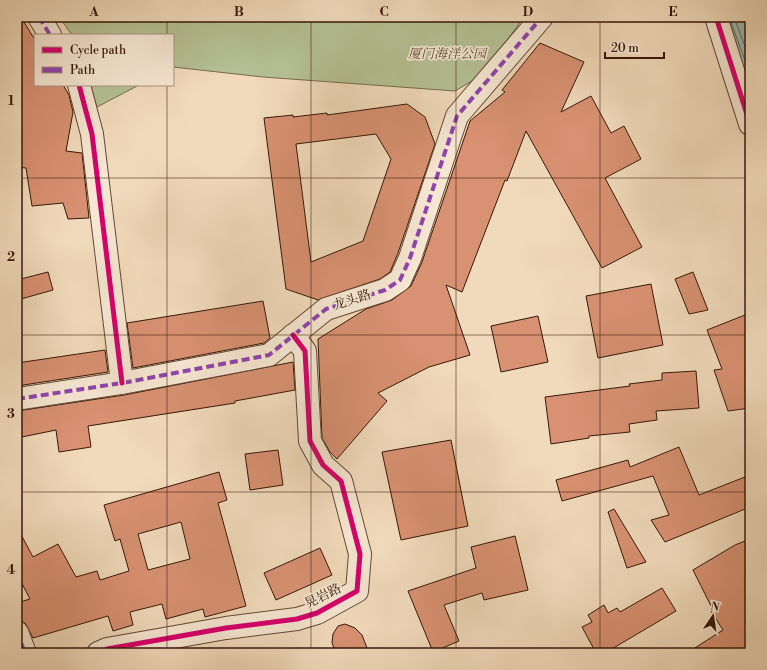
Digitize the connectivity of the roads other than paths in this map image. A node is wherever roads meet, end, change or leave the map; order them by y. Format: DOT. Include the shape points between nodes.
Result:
graph roads {
  1 [pos="39,17"];
  2 [pos="542,17"];
  3 [pos="716,17"];
  4 [pos="49,34"];
  5 [pos="79,86"];
  6 [pos="750,124"];
  7 [pos="293,335"];
  8 [pos="122,383"];
  9 [pos="17,399"];
  10 [pos="17,632"];
  11 [pos="25,653"];
  12 [pos="98,653"];
  1 -- 4 [label="street"];
  2 -- 7 [label="street, 龙头路" via="457,116 410,258 400,280 385,290 326,309"];
  3 -- 6 [label="street"];
  5 -- 8 [label="street" via="92,134"];
  7 -- 8 [label="street, 龙头路" via="269,355"];
  7 -- 12 [label="street, 晃岩路" via="305,351 310,441 323,465 341,481 360,554 357,591 317,613 297,619 226,628 107,649"];
  8 -- 9 [label="street, 龙头路"];
  10 -- 11 [label="street"];
}
